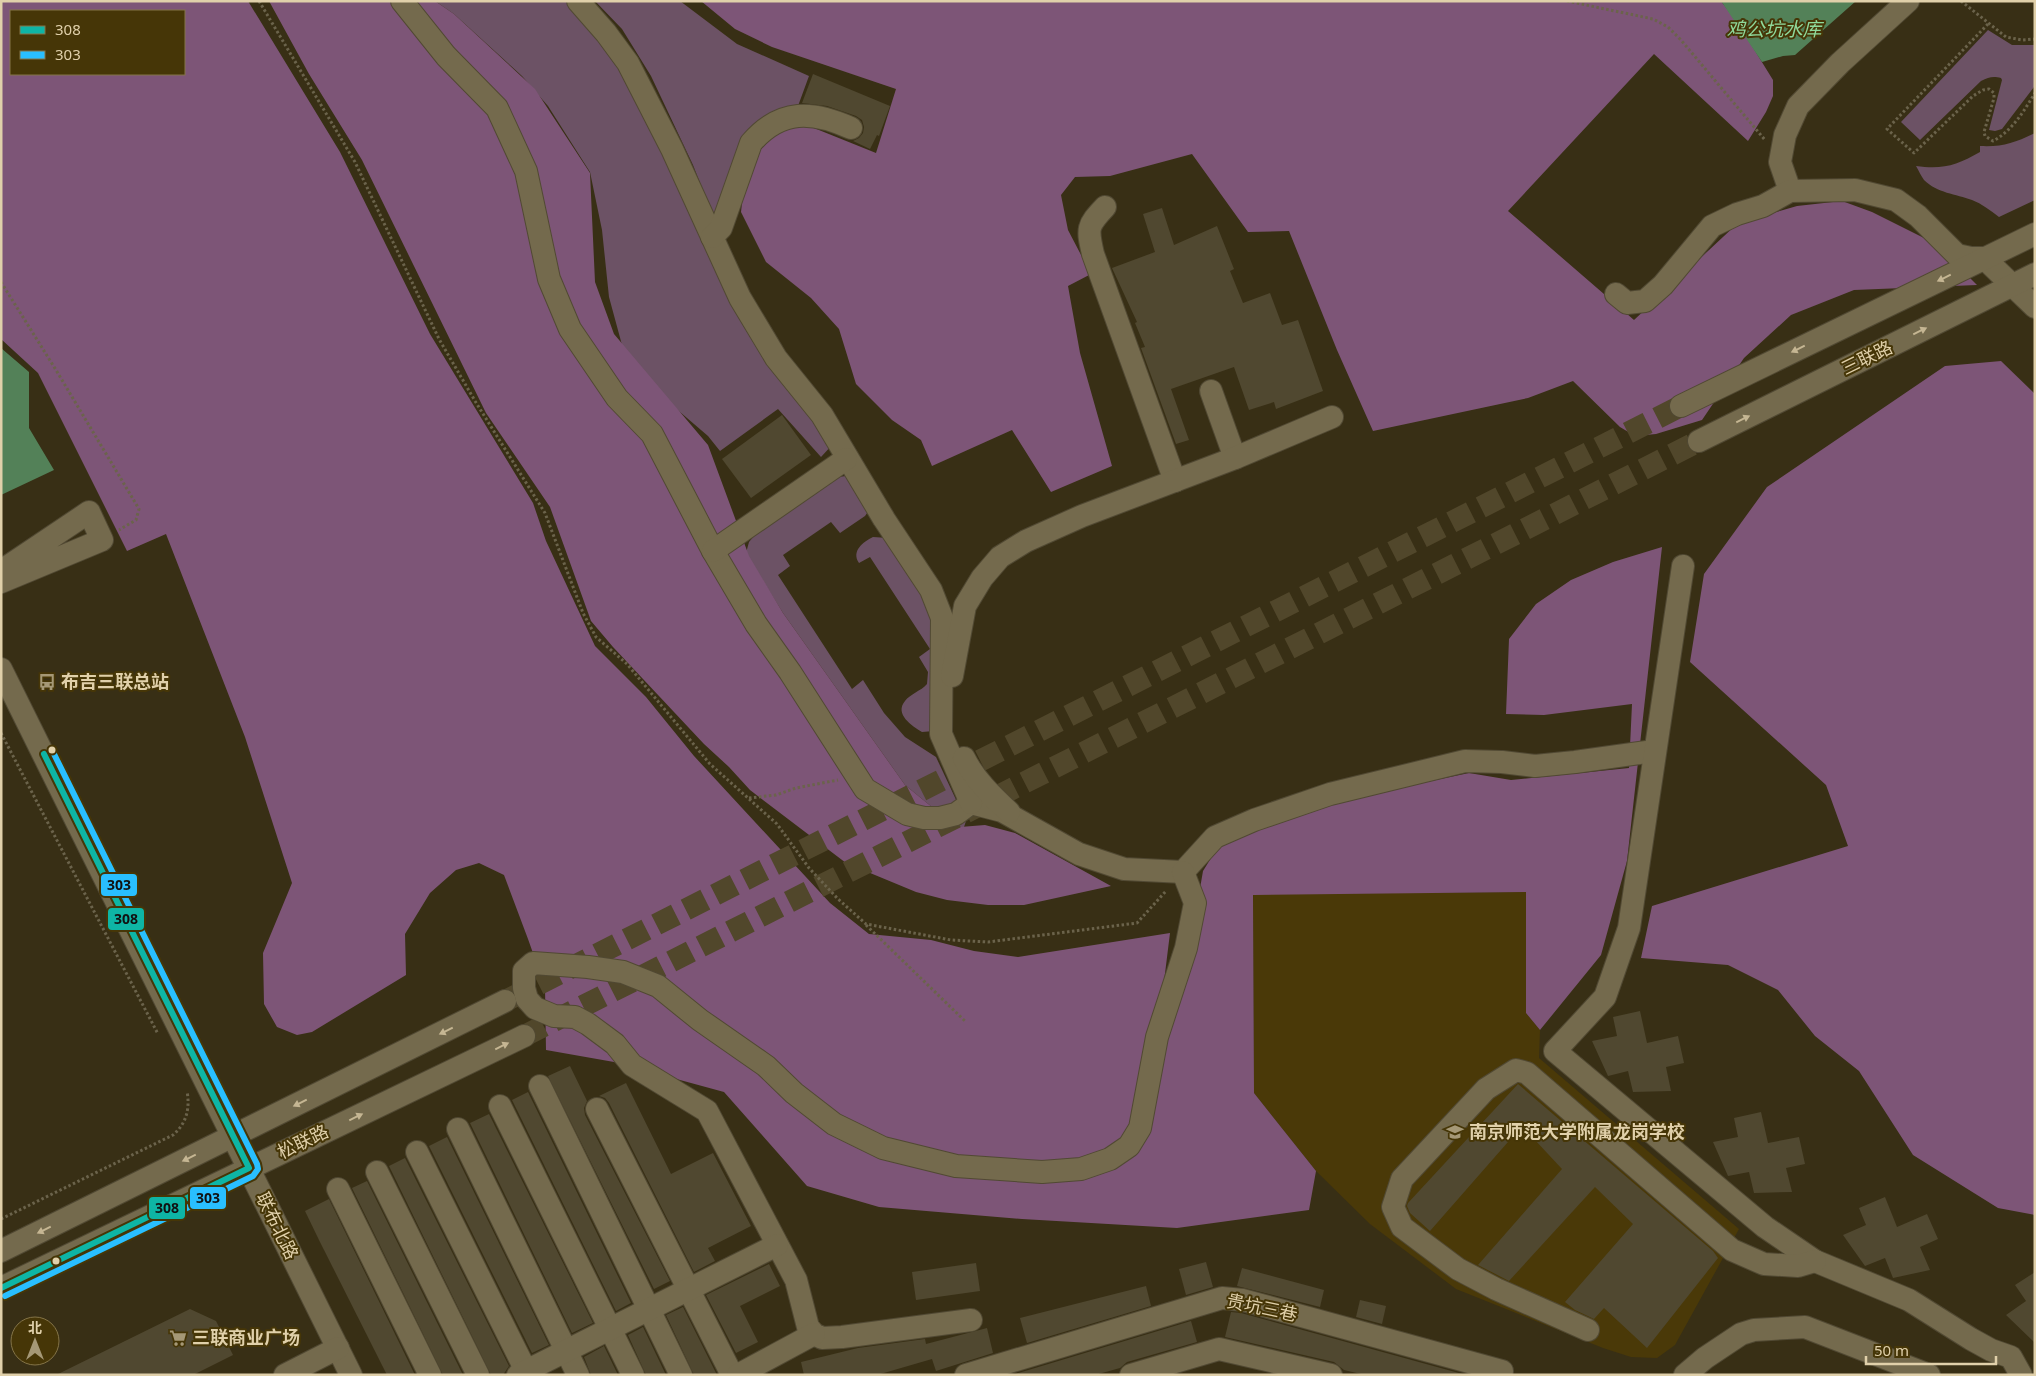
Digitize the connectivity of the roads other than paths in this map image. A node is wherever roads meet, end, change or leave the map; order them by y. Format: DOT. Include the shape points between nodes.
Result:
graph roads {
  1 [pos="402,1"];
  2 [pos="578,1"];
  3 [pos="1908,1"];
  4 [pos="851,128"];
  5 [pos="1790,192"];
  6 [pos="1105,207"];
  7 [pos="2035,234"];
  8 [pos="712,238"];
  9 [pos="1984,258"];
  10 [pos="2035,274"];
  11 [pos="2012,286"];
  12 [pos="1616,294"];
  13 [pos="2035,307"];
  14 [pos="1211,391"];
  15 [pos="1681,406"];
  16 [pos="1332,417"];
  17 [pos="1699,441"];
  18 [pos="1235,458"];
  19 [pos="846,459"];
  20 [pos="1174,481"];
  21 [pos="713,551"];
  22 [pos="1684,566"];
  23 [pos="1,571"];
  24 [pos="1,582"];
  25 [pos="1,669"];
  26 [pos="1654,751"];
  27 [pos="971,803"];
  28 [pos="1013,816"];
  29 [pos="1183,872"];
  30 [pos="505,1001"];
  31 [pos="524,1036"];
  32 [pos="540,1086"];
  33 [pos="500,1106"];
  34 [pos="598,1109"];
  35 [pos="458,1129"];
  36 [pos="233,1136"];
  37 [pos="416,1152"];
  38 [pos="249,1168"];
  39 [pos="377,1172"];
  40 [pos="338,1189"];
  41 [pos="777,1245"];
  42 [pos="1,1251"];
  43 [pos="1814,1261"];
  44 [pos="1,1288"];
  45 [pos="688,1289"];
  46 [pos="649,1309"];
  47 [pos="971,1320"];
  48 [pos="610,1329"];
  49 [pos="1588,1330"];
  50 [pos="814,1334"];
  51 [pos="338,1348"];
  52 [pos="566,1351"];
  53 [pos="1028,1366"];
  54 [pos="1502,1372"];
  55 [pos="524,1373"];
  56 [pos="285,1375"];
  57 [pos="351,1375"];
  58 [pos="430,1375"];
  59 [pos="478,1375"];
  60 [pos="578,1375"];
  61 [pos="633,1375"];
  62 [pos="681,1375"];
  63 [pos="732,1375"];
  64 [pos="738,1375"];
  65 [pos="966,1375"];
  66 [pos="1131,1375"];
  67 [pos="1331,1375"];
  68 [pos="1685,1375"];
  69 [pos="1928,1375"];
  70 [pos="2021,1375"];
  1 -- 21 [label="street" via="446,56 497,108 526,171 549,279 570,329 617,398 652,434"];
  2 -- 8 [label="street" via="628,63"];
  3 -- 5 [label="street" via="1798,106 1786,135 1780,162"];
  4 -- 8 [label="street" via="810,115 797,116 759,134 752,143 721,228"];
  5 -- 9 [label="street" via="1855,190 1896,200 1918,216 1957,255"];
  5 -- 12 [label="street" via="1712,226 1663,285 1644,301 1627,303"];
  6 -- 20 [label="street" via="1092,221 1088,234 1091,247"];
  7 -- 9 [label="street"];
  8 -- 19 [label="street" via="740,298 776,358 822,415"];
  9 -- 11 [label="street"];
  9 -- 15 [label="street, one-way"];
  10 -- 11 [label="street, 三联路"];
  11 -- 13 [label="street"];
  17 -- 11 [label="street, 三联路, one-way"];
  14 -- 18 [label="street"];
  16 -- 18 [label="street"];
  18 -- 20 [label="street"];
  19 -- 21 [label="street"];
  19 -- 27 [label="street" via="923,576 937,603 942,618 941,734"];
  20 -- 28 [label="street" via="1026,540 1000,557 965,606 951,684 959,748 984,789"];
  21 -- 27 [label="street" via="756,624 865,789 907,814 940,818 956,814"];
  22 -- 26 [label="street"];
  23 -- 24 [label="street" via="89,512 102,540"];
  25 -- 36 [label="street, 联布北路"];
  26 -- 29 [label="street" via="1535,766 1465,761 1330,794 1214,837"];
  26 -- 43 [label="street" via="1629,928 1605,997 1555,1051 1765,1227"];
  27 -- 28 [label="street"];
  28 -- 29 [label="street" via="1079,854 1124,869"];
  29 -- 41 [label="street" via="1195,902 1186,948 1157,1037 1140,1128 1129,1146 1110,1159 1081,1169 1042,1172 956,1166 883,1148 834,1124 766,1066 658,986 623,972 588,967 533,964 524,971 527,999 535,1008 554,1016 574,1017 588,1024 614,1044 632,1065 707,1111"];
  30 -- 36 [label="street, 松联路, one-way"];
  38 -- 31 [label="street, 松联路, one-way"];
  32 -- 46 [label="street"];
  33 -- 48 [label="street"];
  34 -- 45 [label="street"];
  35 -- 52 [label="street"];
  36 -- 38 [label="street, 联布北路"];
  36 -- 42 [label="street, 松联路, one-way"];
  37 -- 55 [label="street"];
  38 -- 44 [label="street, 松联路"];
  38 -- 51 [label="street, 联布北路"];
  39 -- 59 [label="street"];
  40 -- 58 [label="street"];
  41 -- 45 [label="street"];
  41 -- 50 [label="street" via="796,1280 808,1327"];
  43 -- 49 [label="street" via="1798,1266 1764,1264 1732,1250 1527,1073 1516,1070 1486,1089 1402,1179 1393,1207 1402,1227 1458,1269"];
  43 -- 70 [label="street" via="1909,1300 1971,1339 2011,1357"];
  45 -- 46 [label="street"];
  45 -- 63 [label="street"];
  46 -- 48 [label="street"];
  46 -- 62 [label="street"];
  47 -- 50 [label="street" via="842,1337 822,1338"];
  48 -- 52 [label="street"];
  48 -- 61 [label="street"];
  50 -- 64 [label="street"];
  51 -- 56 [label="street"];
  51 -- 57 [label="street, 联布北路"];
  52 -- 55 [label="street"];
  52 -- 60 [label="street"];
  53 -- 54 [label="street, 贵坑三巷" via="1212,1300 1233,1298"];
  53 -- 65 [label="street, 贵坑三巷"];
  66 -- 67 [label="street" via="1219,1349"];
  68 -- 69 [label="street" via="1741,1334 1754,1330 1805,1327"];
}
